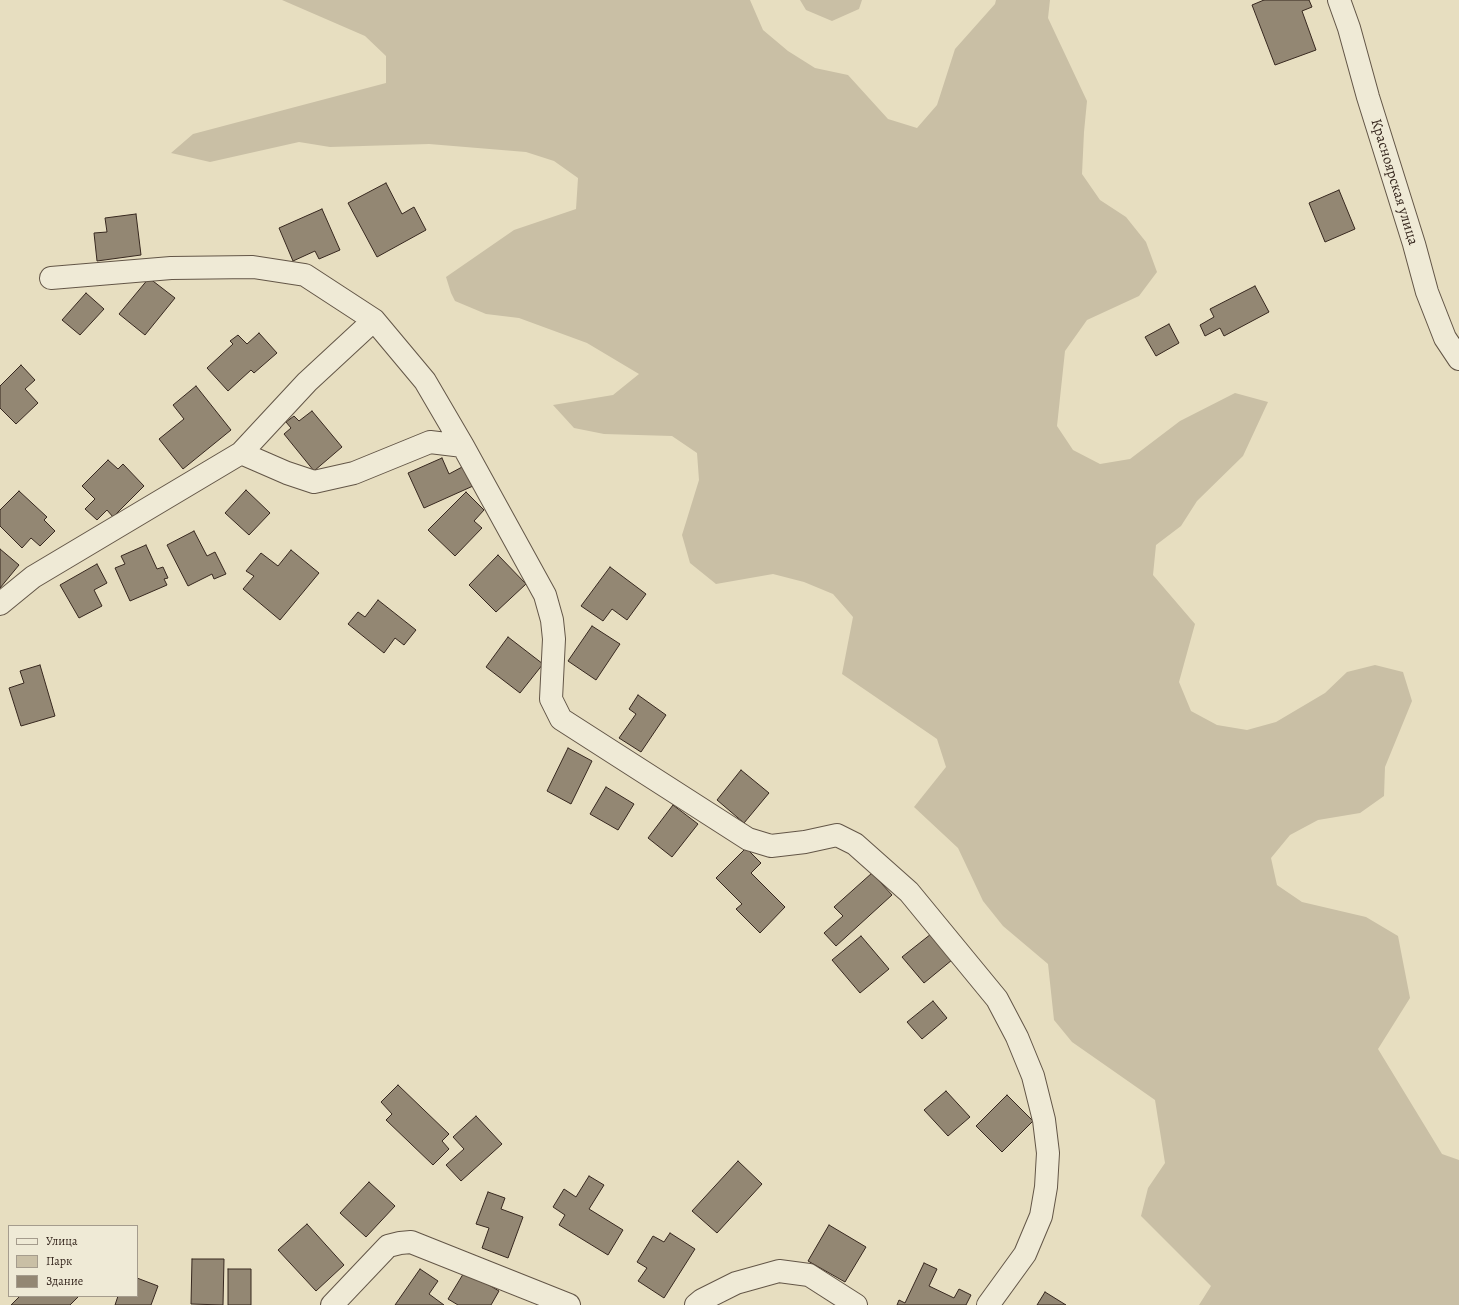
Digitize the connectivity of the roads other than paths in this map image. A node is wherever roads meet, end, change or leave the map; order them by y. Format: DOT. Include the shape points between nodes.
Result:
graph roads {
  1 [pos="1339,0"];
  2 [pos="51,278"];
  3 [pos="374,320"];
  4 [pos="1459,359"];
  5 [pos="463,446"];
  6 [pos="241,454"];
  7 [pos="0,604"];
  8 [pos="332,1305"];
  9 [pos="569,1305"];
  10 [pos="696,1305"];
  11 [pos="856,1305"];
  12 [pos="988,1305"];
  1 -- 4 [label="street, Красноярская улица" via="1427,292 1445,338"];
  2 -- 3 [label="street" via="171,268 253,267 305,275"];
  3 -- 5 [label="street" via="425,381"];
  3 -- 6 [label="street" via="307,382"];
  5 -- 6 [label="street" via="430,442 354,473 314,482"];
  5 -- 12 [label="street" via="545,595 554,640 551,699 561,719 748,839 771,846 837,835 855,844 908,892 997,999 1017,1037 1033,1076 1044,1120 1048,1153 1041,1216 1025,1254"];
  6 -- 7 [label="street" via="33,577"];
  8 -- 9 [label="street" via="388,1246 411,1242"];
  10 -- 11 [label="street" via="736,1283 779,1271 809,1275"];
}
